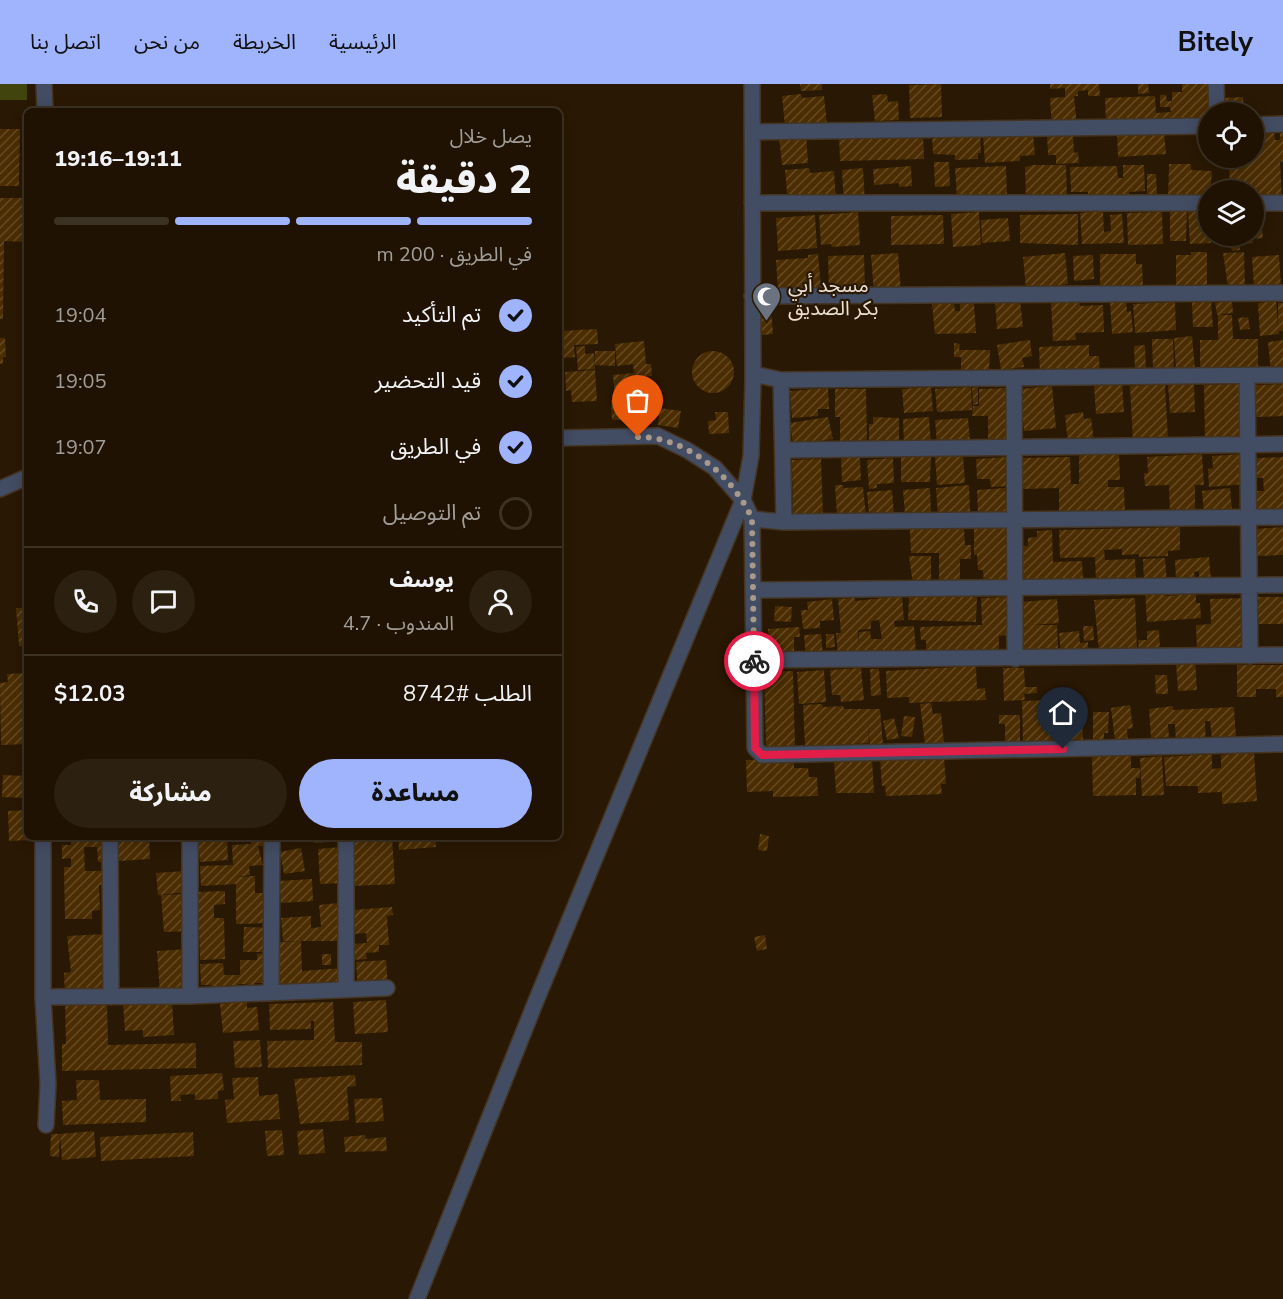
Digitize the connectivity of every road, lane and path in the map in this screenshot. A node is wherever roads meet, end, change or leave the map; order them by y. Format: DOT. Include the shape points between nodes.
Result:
graph roads {
  1 [pos="44,84"];
  2 [pos="752,84"];
  3 [pos="1216,84"];
  4 [pos="1217,102"];
  5 [pos="45,108"];
  6 [pos="1283,124"];
  7 [pos="1264,125"];
  8 [pos="1198,126"];
  9 [pos="752,132"];
  10 [pos="1283,202"];
  11 [pos="752,203"];
  12 [pos="1198,203"];
  13 [pos="1264,203"];
  14 [pos="1283,293"];
  15 [pos="752,296"];
  16 [pos="753,374"];
  17 [pos="1283,375"];
  18 [pos="1247,376"];
  19 [pos="1014,378"];
  20 [pos="781,380"];
  21 [pos="562,438"];
  22 [pos="1247,444"];
  23 [pos="1283,444"];
  24 [pos="1014,447"];
  25 [pos="783,450"];
  26 [pos="24,478"];
  27 [pos="0,489"];
  28 [pos="744,500"];
  29 [pos="1248,517"];
  30 [pos="1283,517"];
  31 [pos="752,519"];
  32 [pos="1014,521"];
  33 [pos="784,522"];
  34 [pos="1248,585"];
  35 [pos="1283,585"];
  36 [pos="1015,588"];
  37 [pos="753,590"];
  38 [pos="1283,655"];
  39 [pos="1250,656"];
  40 [pos="1015,659"];
  41 [pos="754,660"];
  42 [pos="1283,744"];
  43 [pos="43,840"];
  44 [pos="110,840"];
  45 [pos="190,840"];
  46 [pos="272,840"];
  47 [pos="346,840"];
  48 [pos="346,988"];
  49 [pos="387,988"];
  50 [pos="271,993"];
  51 [pos="190,996"];
  52 [pos="43,997"];
  53 [pos="111,997"];
  54 [pos="46,1125"];
  55 [pos="417,1299"];
  1 -- 5 [label="street"];
  2 -- 9 [label="street"];
  3 -- 4 [label="street"];
  6 -- 7 [label="street"];
  8 -- 9 [label="street"];
  9 -- 11 [label="street"];
  10 -- 13 [label="street"];
  11 -- 12 [label="street"];
  11 -- 15 [label="street"];
  14 -- 15 [label="street"];
  15 -- 16 [label="street"];
  16 -- 20 [label="street"];
  16 -- 28 [label="street" via="751,456"];
  17 -- 18 [label="street"];
  18 -- 19 [label="street"];
  18 -- 22 [label="street"];
  19 -- 20 [label="street"];
  19 -- 24 [label="street"];
  20 -- 25 [label="street"];
  21 -- 28 [label="street" via="658,436 715,468"];
  22 -- 23 [label="street"];
  22 -- 24 [label="street"];
  22 -- 29 [label="street"];
  24 -- 25 [label="street"];
  24 -- 32 [label="street"];
  25 -- 33 [label="street"];
  26 -- 27 [label="street"];
  28 -- 31 [label="street"];
  28 -- 55 [label="street" via="540,990"];
  29 -- 30 [label="street"];
  29 -- 32 [label="street"];
  29 -- 34 [label="street"];
  31 -- 33 [label="street"];
  31 -- 37 [label="street"];
  32 -- 33 [label="street"];
  32 -- 36 [label="street"];
  34 -- 35 [label="street"];
  34 -- 36 [label="street"];
  34 -- 39 [label="street"];
  36 -- 37 [label="street"];
  36 -- 40 [label="street"];
  37 -- 41 [label="street"];
  38 -- 39 [label="street"];
  39 -- 40 [label="street"];
  40 -- 41 [label="street"];
  41 -- 42 [label="street" via="755,748 762,755"];
  43 -- 52 [label="street"];
  44 -- 53 [label="street"];
  45 -- 51 [label="street"];
  46 -- 50 [label="street"];
  47 -- 48 [label="street"];
  48 -- 49 [label="street"];
  48 -- 50 [label="street"];
  50 -- 51 [label="street"];
  51 -- 53 [label="street"];
  52 -- 53 [label="street"];
  52 -- 54 [label="street"];
}
